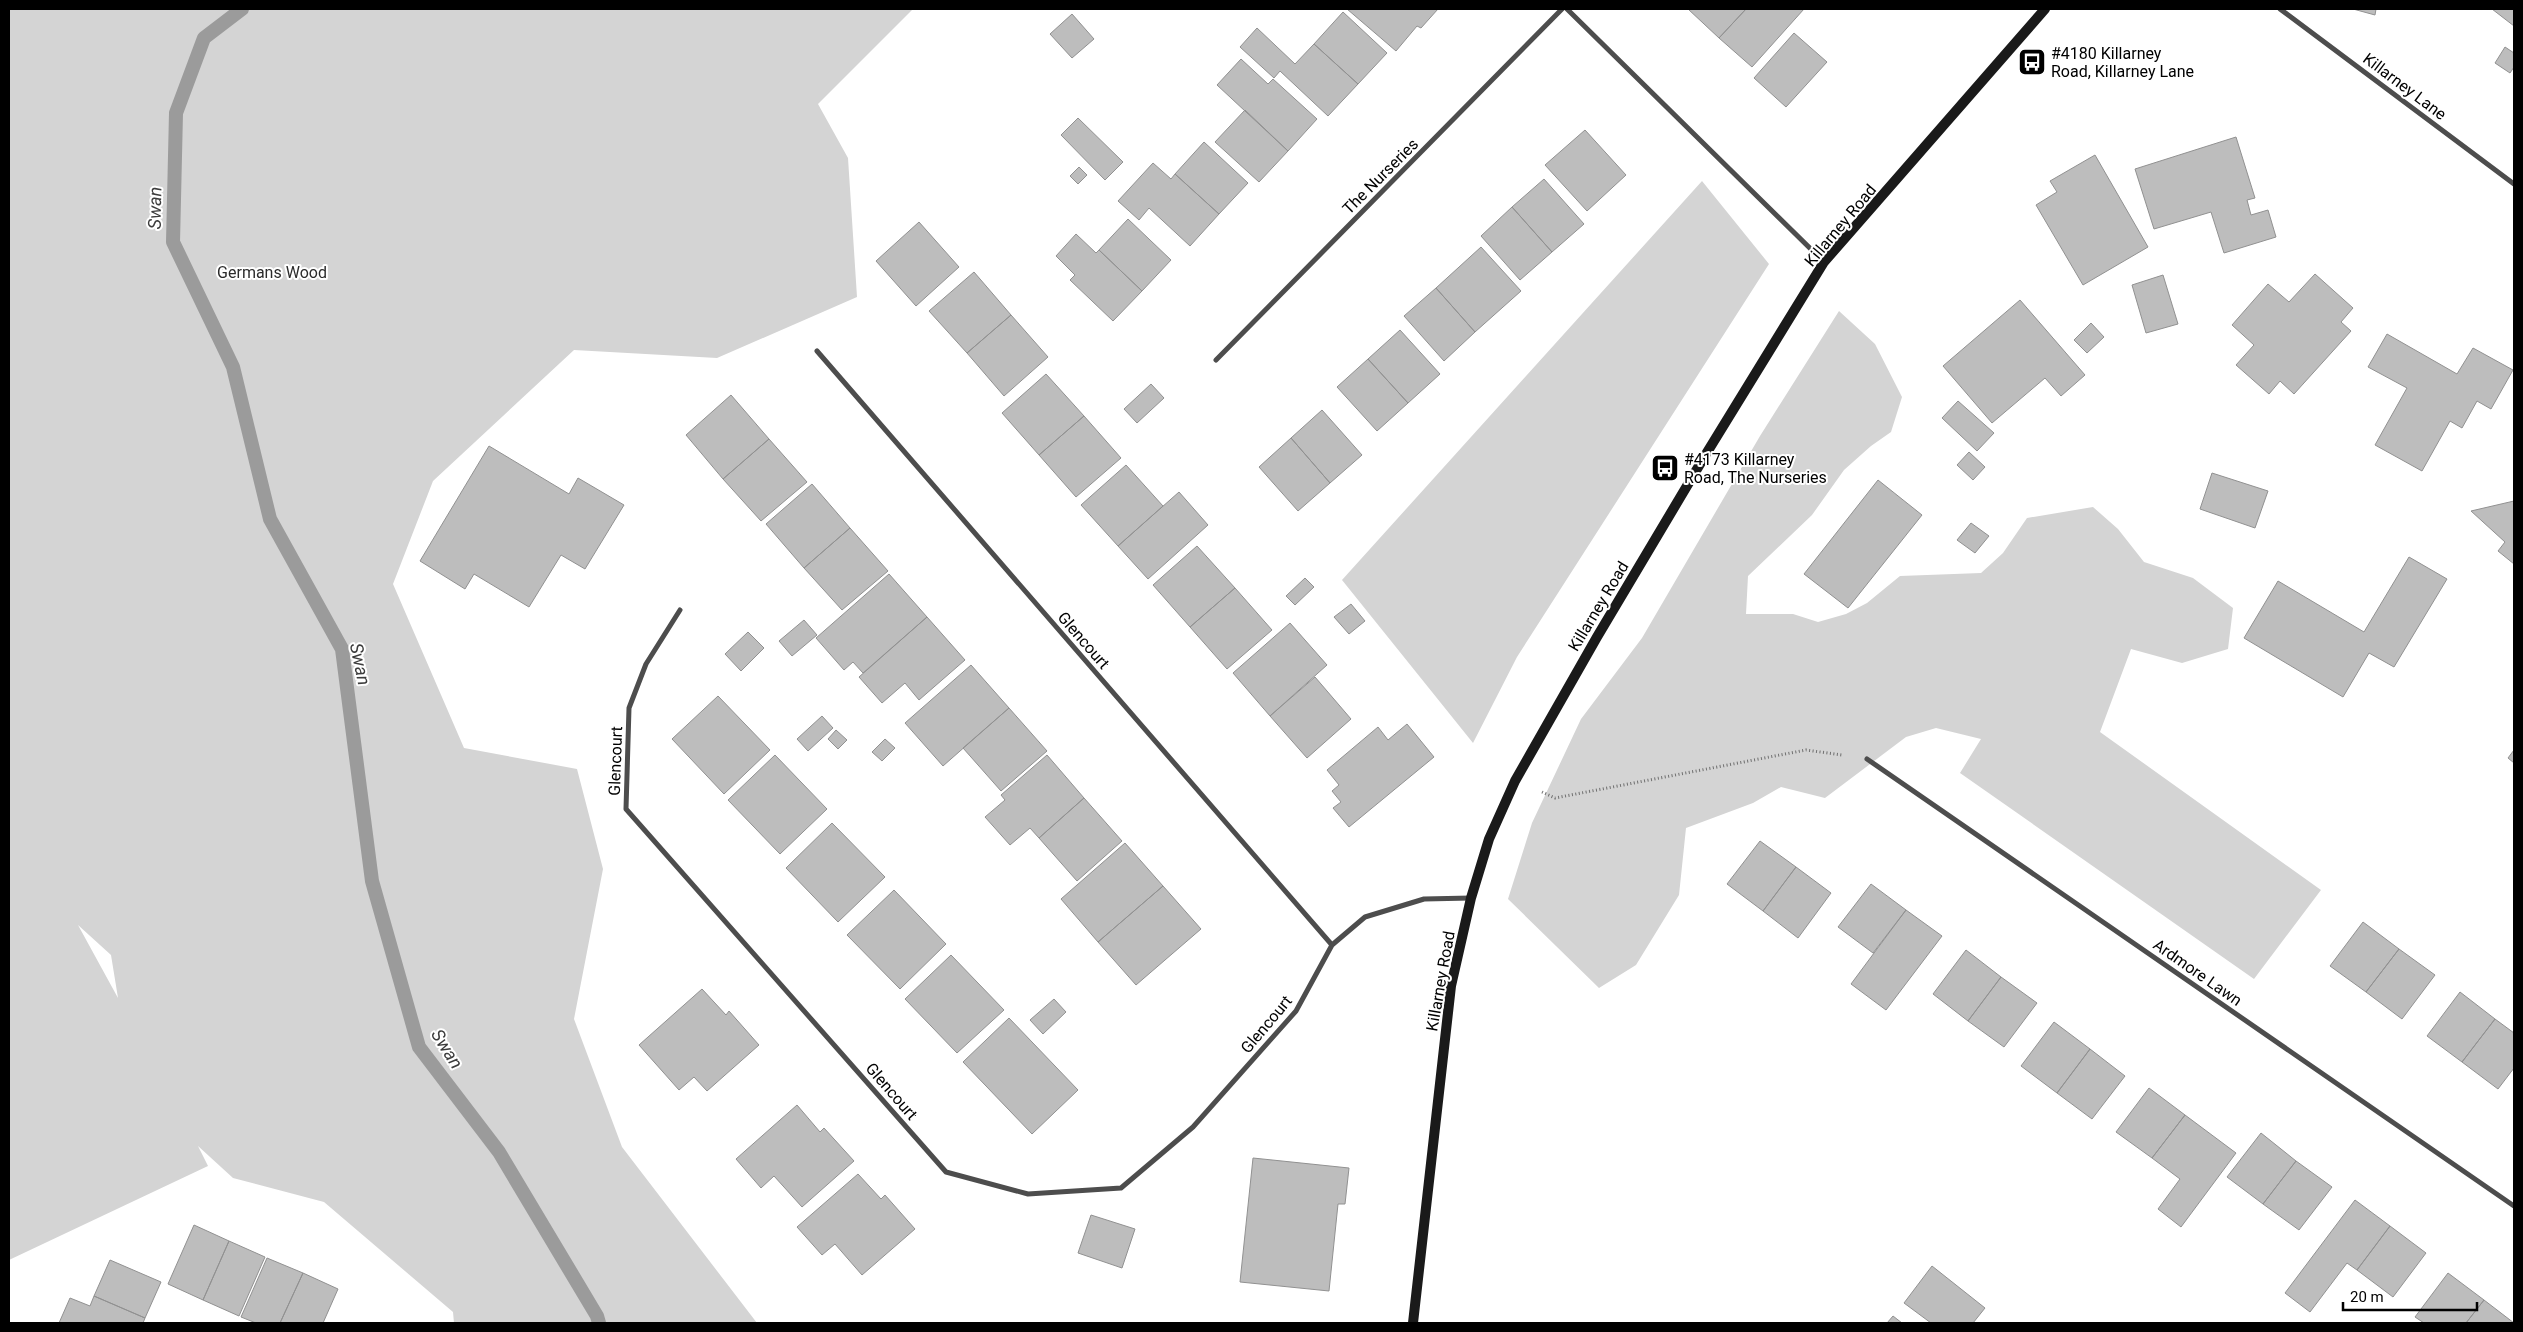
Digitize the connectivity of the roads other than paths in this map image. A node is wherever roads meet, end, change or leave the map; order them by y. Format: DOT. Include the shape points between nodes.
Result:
graph roads {
  1 [pos="1562,9"];
  2 [pos="1567,9"];
  3 [pos="2045,9"];
  4 [pos="2280,9"];
  5 [pos="2514,184"];
  6 [pos="1824,262"];
  7 [pos="818,351"];
  8 [pos="1216,360"];
  9 [pos="680,610"];
  10 [pos="1867,759"];
  11 [pos="1471,898"];
  12 [pos="1332,945"];
  13 [pos="2514,1206"];
  14 [pos="1412,1323"];
  1 -- 8 [label="street, The Nurseries"];
  2 -- 6 [label="street"];
  3 -- 6 [label="main road, Killarney Road"];
  4 -- 5 [label="street, Killarney Lane"];
  6 -- 11 [label="main road, Killarney Road" via="1691,479 1515,781 1489,839"];
  7 -- 12 [label="street, Glencourt"];
  9 -- 12 [label="street, Glencourt" via="646,664 630,708 626,809 946,1172 1028,1194 1121,1188 1193,1127 1296,1011"];
  10 -- 13 [label="street, Ardmore Lawn"];
  11 -- 12 [label="street, Glencourt" via="1424,899 1364,917"];
  11 -- 14 [label="main road, Killarney Road" via="1451,986"];
}
